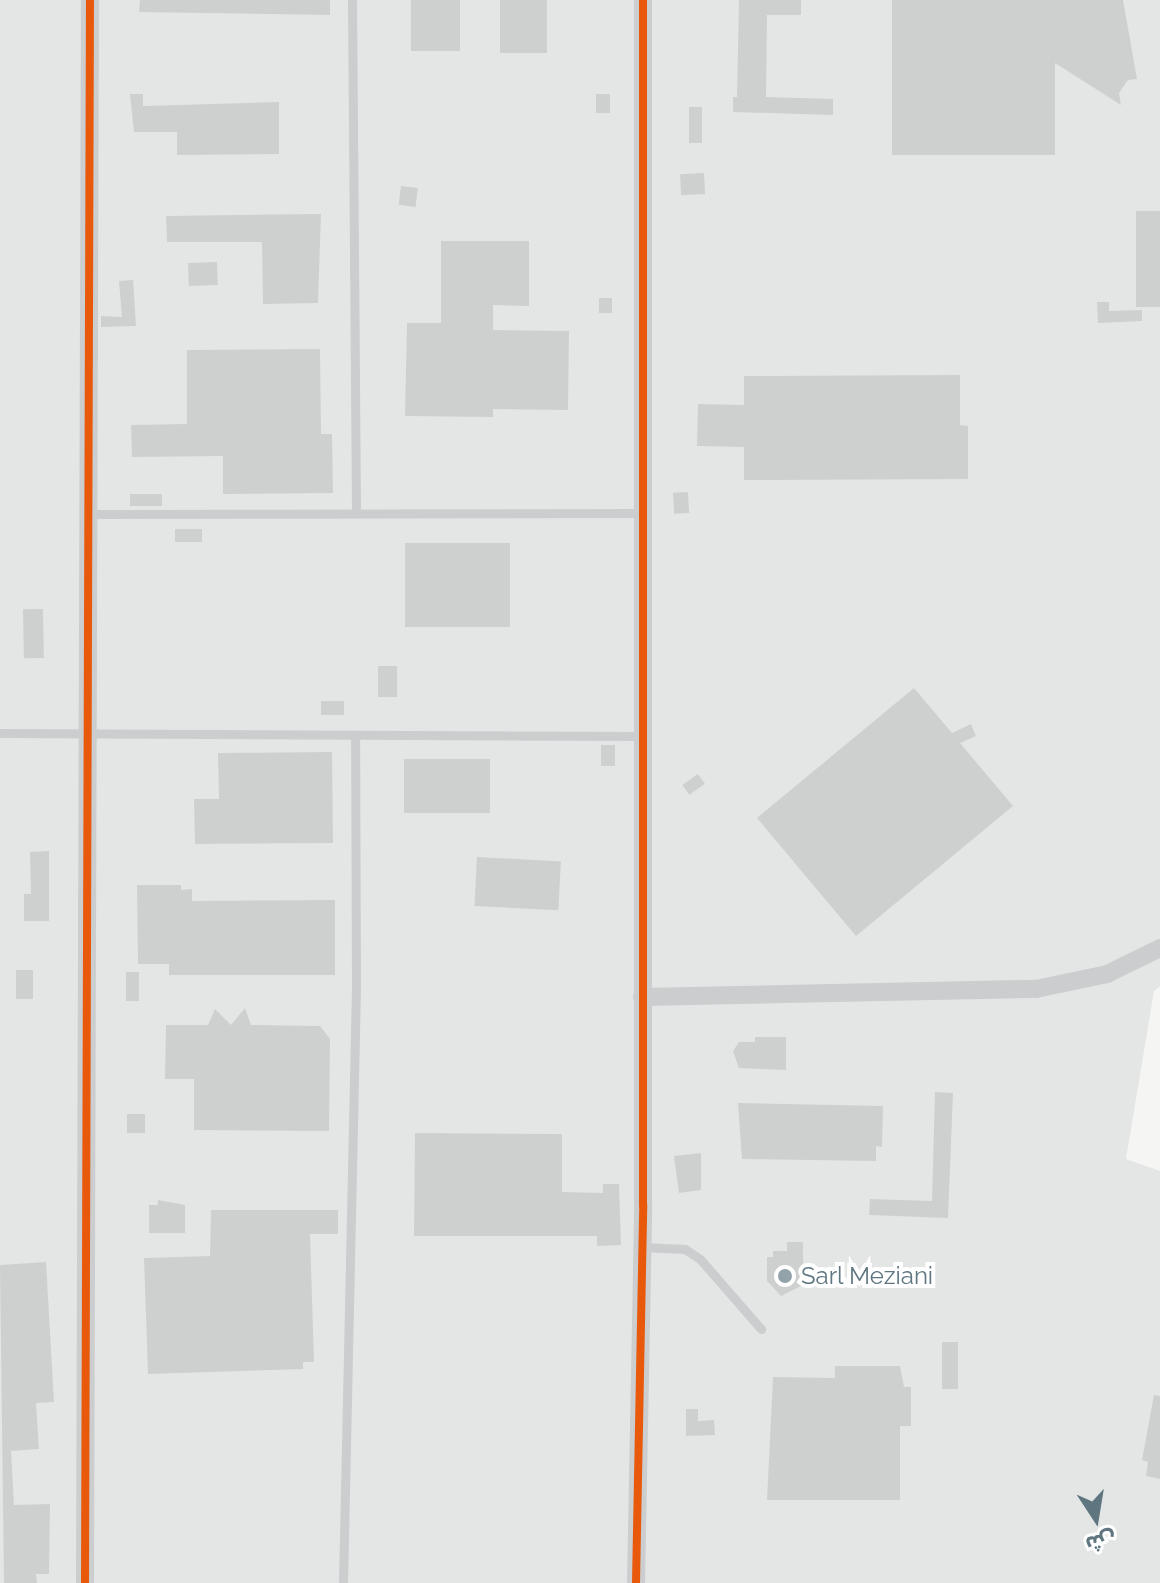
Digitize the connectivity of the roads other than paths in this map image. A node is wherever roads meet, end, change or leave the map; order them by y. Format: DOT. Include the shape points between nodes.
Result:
graph roads {
  1 [pos="90,0"];
  2 [pos="352,0"];
  3 [pos="643,0"];
  4 [pos="356,513"];
  5 [pos="641,513"];
  6 [pos="86,514"];
  7 [pos="0,733"];
  8 [pos="85,733"];
  9 [pos="355,735"];
  10 [pos="642,736"];
  11 [pos="1160,948"];
  12 [pos="642,997"];
  13 [pos="642,1247"];
  14 [pos="761,1329"];
  15 [pos="85,1583"];
  16 [pos="343,1583"];
  17 [pos="636,1583"];
  1 -- 6 [label="street"];
  2 -- 4 [label="lane"];
  3 -- 5 [label="street"];
  4 -- 5 [label="lane"];
  4 -- 6 [label="lane"];
  5 -- 10 [label="street"];
  6 -- 8 [label="street"];
  7 -- 8 [label="lane"];
  8 -- 9 [label="lane"];
  8 -- 15 [label="street"];
  9 -- 10 [label="lane"];
  9 -- 16 [label="lane" via="355,1037"];
  10 -- 12 [label="street"];
  11 -- 12 [label="street" via="1107,974 1036,989"];
  12 -- 13 [label="street"];
  13 -- 14 [label="lane" via="685,1249 700,1259"];
  13 -- 17 [label="street"];
}
